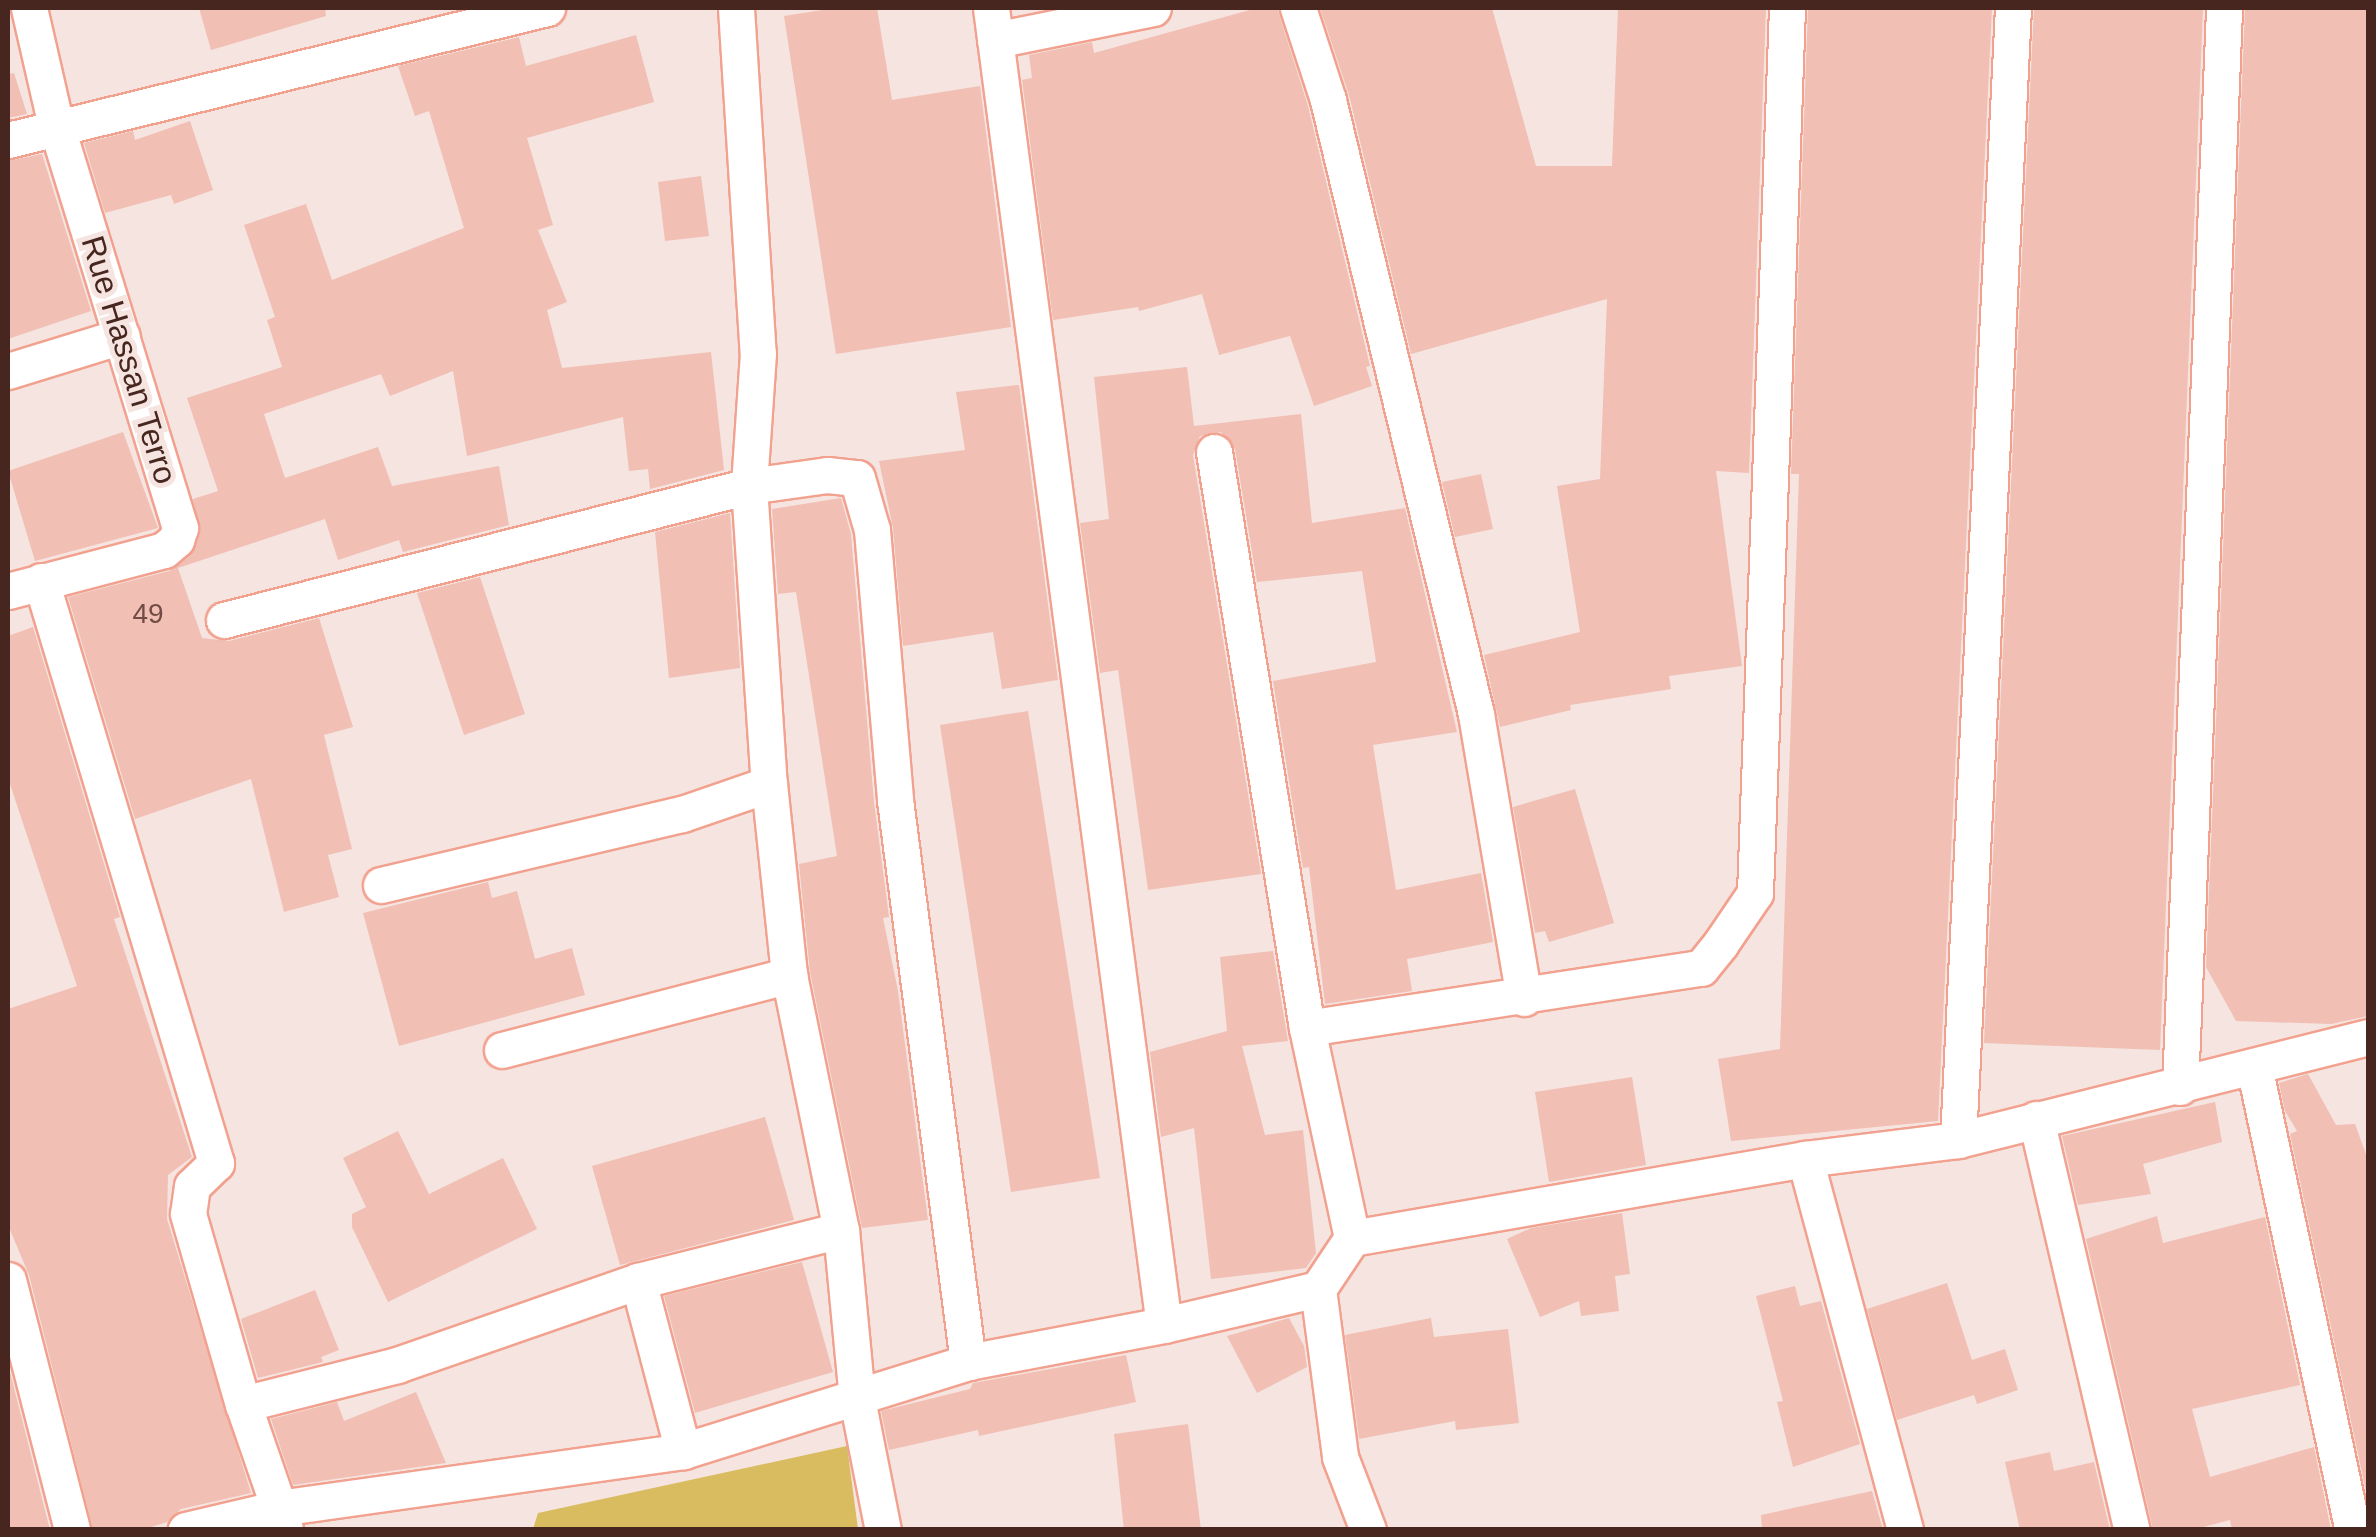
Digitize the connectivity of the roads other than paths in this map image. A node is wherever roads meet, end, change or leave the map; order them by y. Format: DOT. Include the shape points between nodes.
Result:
graph roads {
  1 [pos="29,8"];
  2 [pos="547,8"];
  3 [pos="736,8"];
  4 [pos="1153,8"];
  5 [pos="1298,8"];
  6 [pos="1788,8"];
  7 [pos="2014,8"];
  8 [pos="2224,8"];
  9 [pos="993,24"];
  10 [pos="56,126"];
  11 [pos="8,140"];
  12 [pos="122,336"];
  13 [pos="8,371"];
  14 [pos="1214,452"];
  15 [pos="749,486"];
  16 [pos="24,586"];
  17 [pos="224,620"];
  18 [pos="769,784"];
  19 [pos="381,885"];
  20 [pos="789,976"];
  21 [pos="1524,998"];
  22 [pos="1307,1028"];
  23 [pos="2368,1037"];
  24 [pos="502,1050"];
  25 [pos="2254,1066"];
  26 [pos="2180,1087"];
  27 [pos="2036,1119"];
  28 [pos="1958,1140"];
  29 [pos="1805,1159"];
  30 [pos="841,1230"];
  31 [pos="1352,1238"];
  32 [pos="8,1280"];
  33 [pos="638,1282"];
  34 [pos="1318,1289"];
  35 [pos="1164,1325"];
  36 [pos="968,1362"];
  37 [pos="857,1399"];
  38 [pos="243,1404"];
  39 [pos="683,1451"];
  40 [pos="282,1519"];
  41 [pos="72,1530"];
  42 [pos="186,1530"];
  43 [pos="882,1530"];
  44 [pos="1368,1530"];
  45 [pos="1905,1530"];
  46 [pos="2132,1530"];
  47 [pos="2352,1530"];
  1 -- 10 [label="street, Rue Hassan Terro"];
  2 -- 10 [label="street"];
  3 -- 15 [label="street" via="758,353"];
  4 -- 9 [label="street"];
  5 -- 21 [label="street" via="1328,100 1476,714"];
  6 -- 21 [label="street" via="1755,893 1701,968"];
  7 -- 28 [label="street"];
  8 -- 26 [label="street"];
  9 -- 35 [label="street"];
  10 -- 11 [label="street"];
  10 -- 12 [label="street, Rue Hassan Terro"];
  12 -- 13 [label="street"];
  12 -- 16 [label="street, Rue Hassan Terro" via="180,528 176,540 164,550"];
  14 -- 22 [label="street"];
  15 -- 17 [label="street"];
  15 -- 18 [label="street"];
  15 -- 36 [label="street" via="828,475 857,478 872,530 895,800"];
  16 -- 38 [label="street" via="216,1163 192,1186 188,1214"];
  18 -- 19 [label="street" via="682,814"];
  18 -- 20 [label="street"];
  20 -- 24 [label="street"];
  20 -- 30 [label="street"];
  21 -- 22 [label="street"];
  22 -- 31 [label="street"];
  23 -- 25 [label="street"];
  25 -- 26 [label="street"];
  25 -- 47 [label="street"];
  26 -- 27 [label="street"];
  27 -- 28 [label="street"];
  27 -- 46 [label="street"];
  28 -- 29 [label="street"];
  29 -- 31 [label="street"];
  29 -- 45 [label="street"];
  30 -- 33 [label="street"];
  30 -- 37 [label="street"];
  31 -- 34 [label="street"];
  32 -- 41 [label="street"];
  33 -- 38 [label="street" via="396,1364"];
  33 -- 39 [label="street"];
  34 -- 35 [label="street"];
  34 -- 44 [label="street" via="1340,1457"];
  35 -- 36 [label="street"];
  36 -- 37 [label="street"];
  37 -- 39 [label="street"];
  37 -- 43 [label="street"];
  38 -- 40 [label="street"];
  39 -- 40 [label="street"];
  40 -- 42 [label="street"];
}
